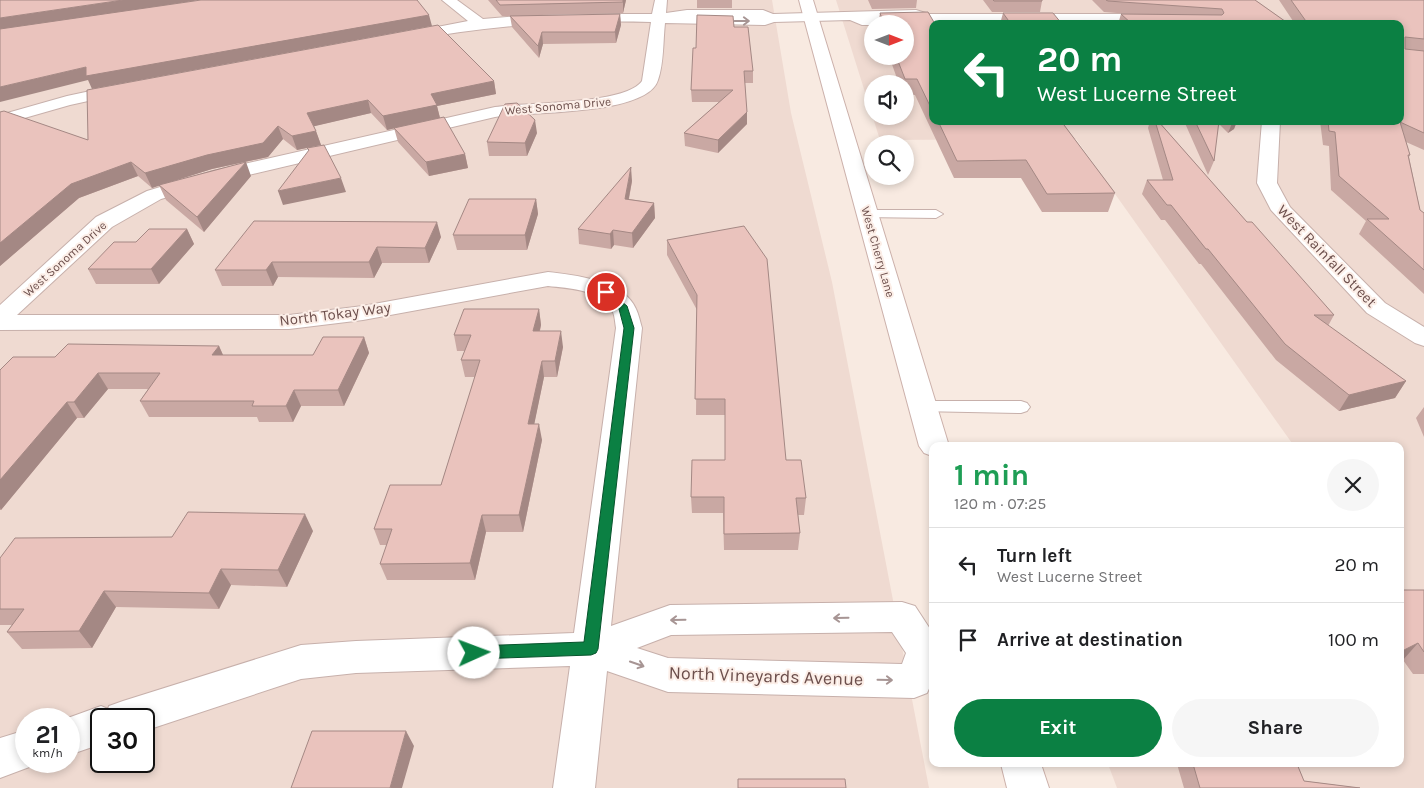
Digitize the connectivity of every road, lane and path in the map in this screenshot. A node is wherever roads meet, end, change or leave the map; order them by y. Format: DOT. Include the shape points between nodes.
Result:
graph roads {
  1 [pos="449,0"];
  2 [pos="948,5"];
  3 [pos="660,9"];
  4 [pos="809,9"];
  5 [pos="1176,9"];
  6 [pos="949,20"];
  7 [pos="958,20"];
  8 [pos="1016,20"];
  9 [pos="1160,20"];
  10 [pos="1190,20"];
  11 [pos="479,23"];
  12 [pos="392,39"];
  13 [pos="141,86"];
  14 [pos="0,120"];
  15 [pos="1271,125"];
  16 [pos="867,214"];
  17 [pos="936,214"];
  18 [pos="0,318"];
  19 [pos="0,323"];
  20 [pos="1424,338"];
  21 [pos="924,407"];
  22 [pos="1021,407"];
  23 [pos="933,442"];
  24 [pos="591,649"];
  25 [pos="928,651"];
  26 [pos="155,708"];
  27 [pos="15,753"];
  28 [pos="0,758"];
  29 [pos="1022,767"];
  30 [pos="574,788"];
  31 [pos="1028,788"];
  1 -- 11 [label="street"];
  2 -- 7 [label="street"];
  3 -- 4 [label="street" via="687,21 765,21"];
  3 -- 11 [label="street"];
  3 -- 18 [label="street, West Sonoma Drive" via="650,81 644,90 630,97 609,103 495,112 183,185 128,207 104,222"];
  4 -- 6 [label="street" via="862,21"];
  4 -- 16 [label="street, West Cherry Lane"];
  5 -- 10 [label="street"];
  8 -- 9 [label="street"];
  11 -- 12 [label="street"];
  13 -- 14 [label="street" via="67,101"];
  15 -- 20 [label="street, West Rainfall Street" via="1267,183 1281,210 1376,308"];
  16 -- 17 [label="lane"];
  16 -- 21 [label="street, West Cherry Lane"];
  19 -- 24 [label="street, North Tokay Way" via="289,322 363,313 548,279 579,282 606,292 624,308 629,328"];
  21 -- 22 [label="lane"];
  21 -- 23 [label="street, West Cherry Lane"];
  25 -- 24 [label="street, North Vineyards Avenue, one-way" via="902,617 670,620"];
  24 -- 25 [label="street, North Vineyards Avenue, one-way" via="668,675 914,680"];
  24 -- 26 [label="street, North Vineyards Avenue" via="356,657 301,662"];
  24 -- 30 [label="street"];
  27 -- 28 [label="street"];
  29 -- 31 [label="street"];
}
